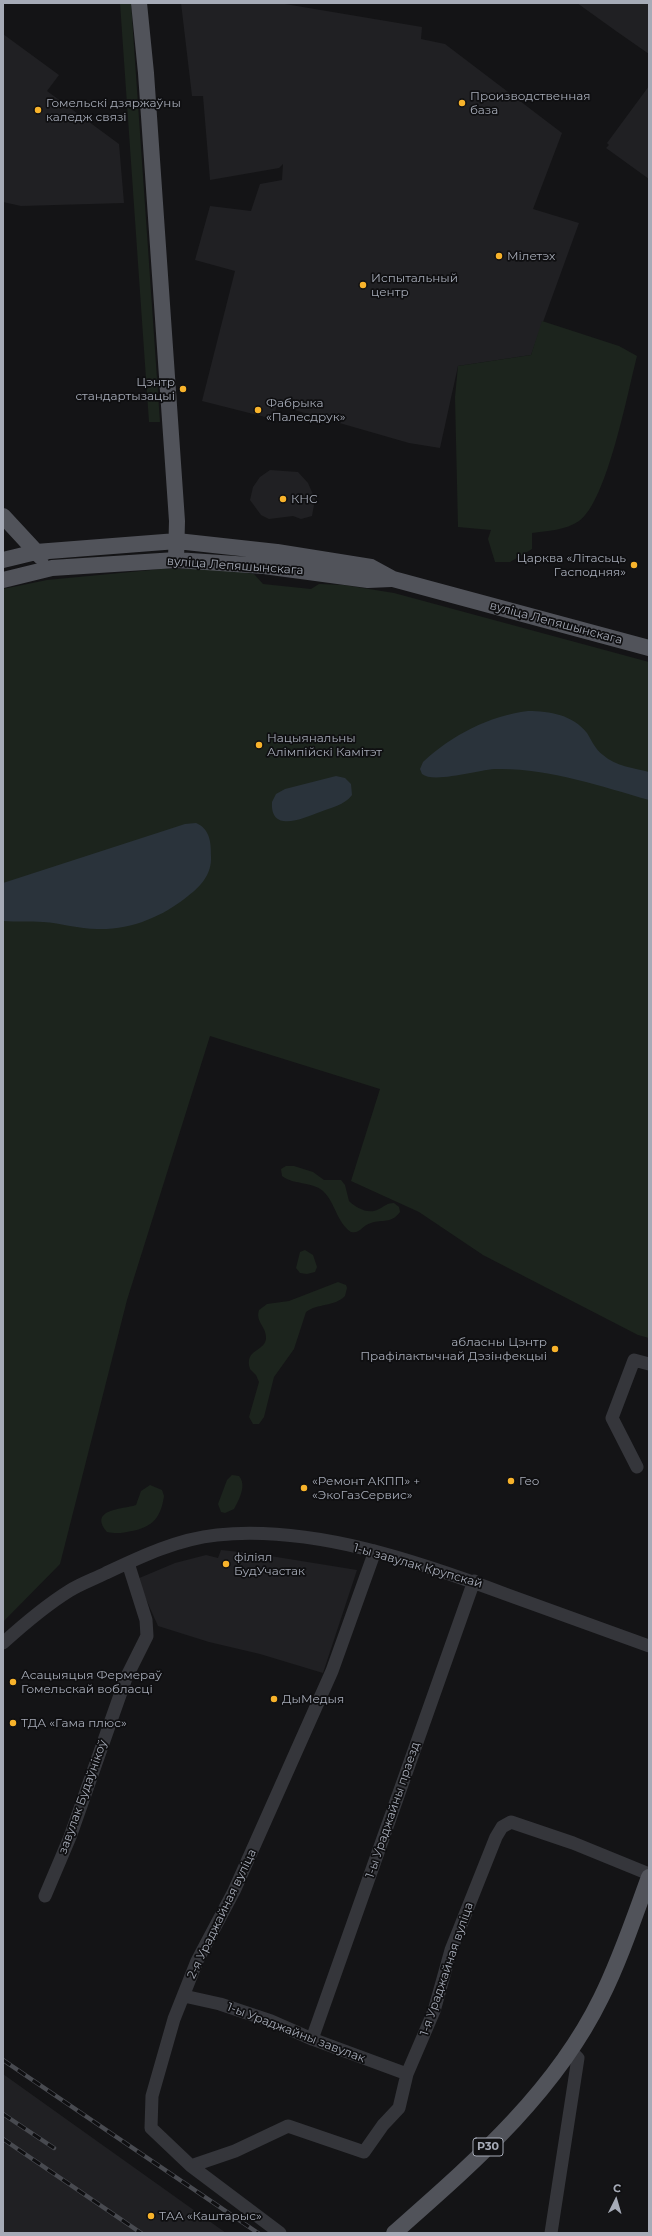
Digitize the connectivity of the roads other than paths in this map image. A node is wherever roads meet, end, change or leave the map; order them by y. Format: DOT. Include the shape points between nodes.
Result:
graph roads {
  1 [pos="139,3"];
  2 [pos="3,516"];
  3 [pos="177,541"];
  4 [pos="36,552"];
  5 [pos="3,560"];
  6 [pos="176,560"];
  7 [pos="52,568"];
  8 [pos="393,579"];
  9 [pos="3,580"];
  10 [pos="649,648"];
  11 [pos="649,1364"];
  12 [pos="637,1467"];
  13 [pos="375,1551"];
  14 [pos="128,1563"];
  15 [pos="474,1581"];
  16 [pos="3,1643"];
  17 [pos="649,1646"];
  18 [pos="649,1874"];
  19 [pos="649,1878"];
  20 [pos="45,1896"];
  21 [pos="184,1996"];
  22 [pos="312,2039"];
  23 [pos="570,2050"];
  24 [pos="407,2074"];
  25 [pos="191,2166"];
  26 [pos="280,2233"];
  27 [pos="394,2233"];
  28 [pos="550,2233"];
  1 -- 3 [label="main road" via="172,439"];
  2 -- 4 [label="main road"];
  3 -- 4 [label="main road, вуліца Лепяшынскага"];
  3 -- 6 [label="main road"];
  3 -- 8 [label="main road, вуліца Лепяшынскага" via="277,552 371,567"];
  4 -- 5 [label="main road, вуліца Лепяшынскага"];
  4 -- 7 [label="main road"];
  6 -- 7 [label="main road, вуліца Лепяшынскага"];
  6 -- 8 [label="main road, вуліца Лепяшынскага" via="278,568 368,580"];
  7 -- 9 [label="main road, вуліца Лепяшынскага"];
  8 -- 10 [label="main road, вуліца Лепяшынскага"];
  11 -- 12 [label="street" via="634,1360 612,1418"];
  13 -- 14 [label="street, 1-ы завулак Крупскай" via="311,1539 235,1534 180,1542"];
  13 -- 15 [label="street, 1-ы завулак Крупскай"];
  13 -- 21 [label="street, 2-я Ураджайная вуліца" via="332,1671 234,1891 197,1961"];
  14 -- 16 [label="street, 1-ы завулак Крупскай" via="69,1591"];
  14 -- 20 [label="street, завулак Будаўнікоў" via="146,1620 147,1636 126,1678 70,1837"];
  15 -- 17 [label="street, 1-ы завулак Крупскай"];
  15 -- 22 [label="street, 1-ы Ураджайны праезд"];
  18 -- 24 [label="street, 1-я Ураджайная вуліца" via="527,1827 511,1822 502,1827 451,1950 434,2011"];
  19 -- 23 [label="main road, Р30" via="606,1988"];
  21 -- 22 [label="street, 1-ы Ураджайны завулак" via="220,2004 271,2021"];
  21 -- 25 [label="street, 2-я Ураджайная вуліца" via="174,2019 152,2096 151,2128"];
  22 -- 24 [label="street, 1-ы Ураджайны завулак"];
  23 -- 27 [label="main road, Р30" via="518,2117 457,2177"];
  23 -- 28 [label="street" via="578,2058"];
  24 -- 25 [label="street, 1-я Ураджайная вуліца" via="399,2108 364,2152 288,2126 235,2151"];
  25 -- 26 [label="street, 2-я Ураджайная вуліца"];
}
